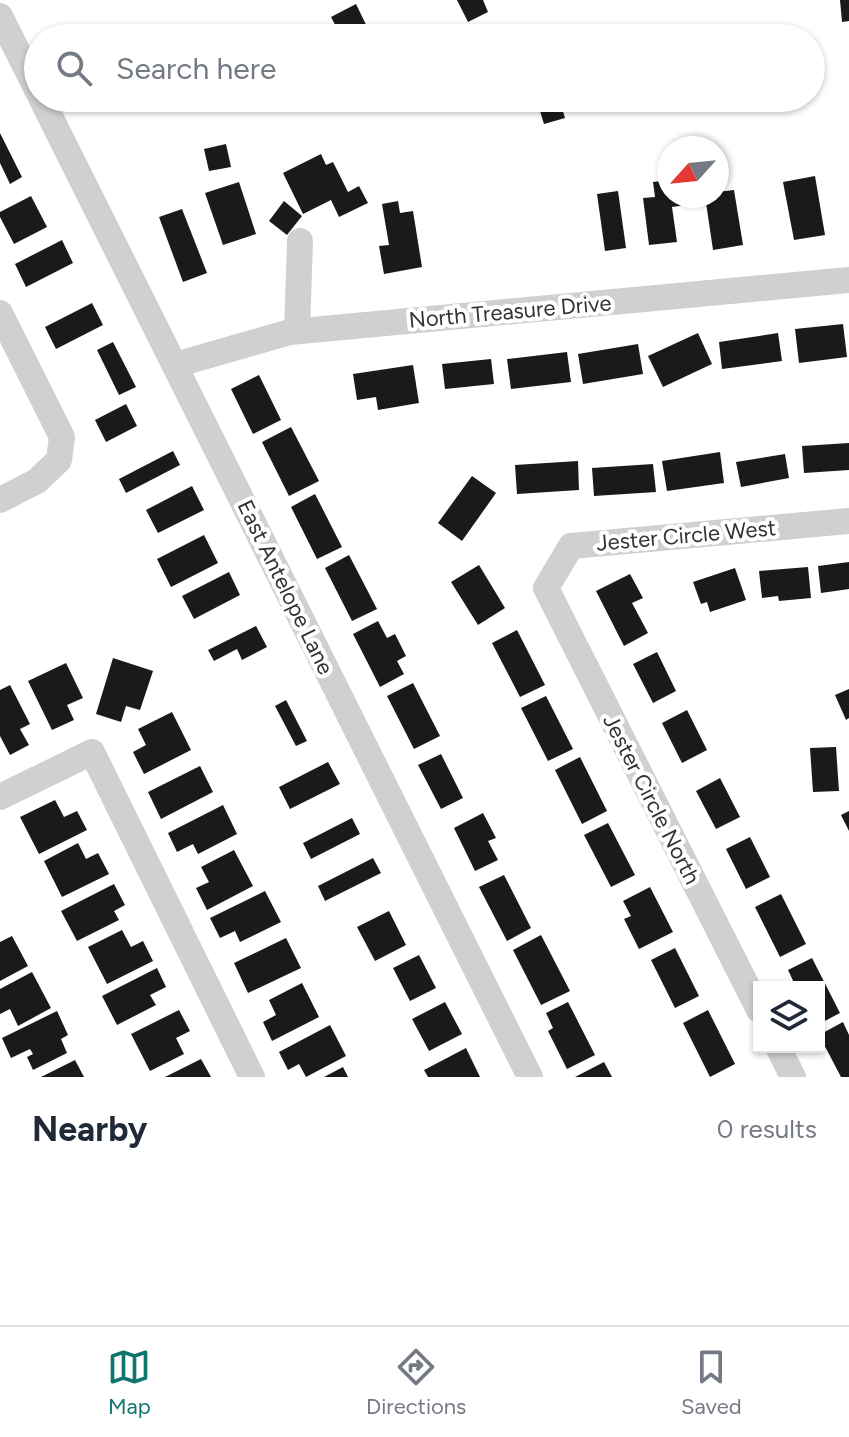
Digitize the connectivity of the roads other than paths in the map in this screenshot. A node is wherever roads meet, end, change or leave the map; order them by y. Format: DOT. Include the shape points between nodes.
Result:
graph roads {
  1 [pos="0,16"];
  2 [pos="24,64"];
  3 [pos="48,112"];
  4 [pos="300,241"];
  5 [pos="849,280"];
  6 [pos="0,313"];
  7 [pos="297,331"];
  8 [pos="175,365"];
  9 [pos="0,500"];
  10 [pos="849,521"];
  11 [pos="546,588"];
  12 [pos="0,797"];
  13 [pos="753,998"];
  14 [pos="781,1053"];
  15 [pos="252,1077"];
  16 [pos="530,1077"];
  17 [pos="793,1077"];
  1 -- 2 [label="street"];
  3 -- 8 [label="street, East Antelope Lane"];
  4 -- 7 [label="street"];
  5 -- 7 [label="street, North Treasure Drive"];
  6 -- 9 [label="street" via="62,437 59,460 37,481"];
  7 -- 8 [label="street, North Treasure Drive"];
  8 -- 16 [label="street, East Antelope Lane"];
  10 -- 11 [label="street, Jester Circle West" via="571,546"];
  11 -- 13 [label="street, Jester Circle North"];
  12 -- 15 [label="street" via="92,752"];
  14 -- 17 [label="street"];
}
